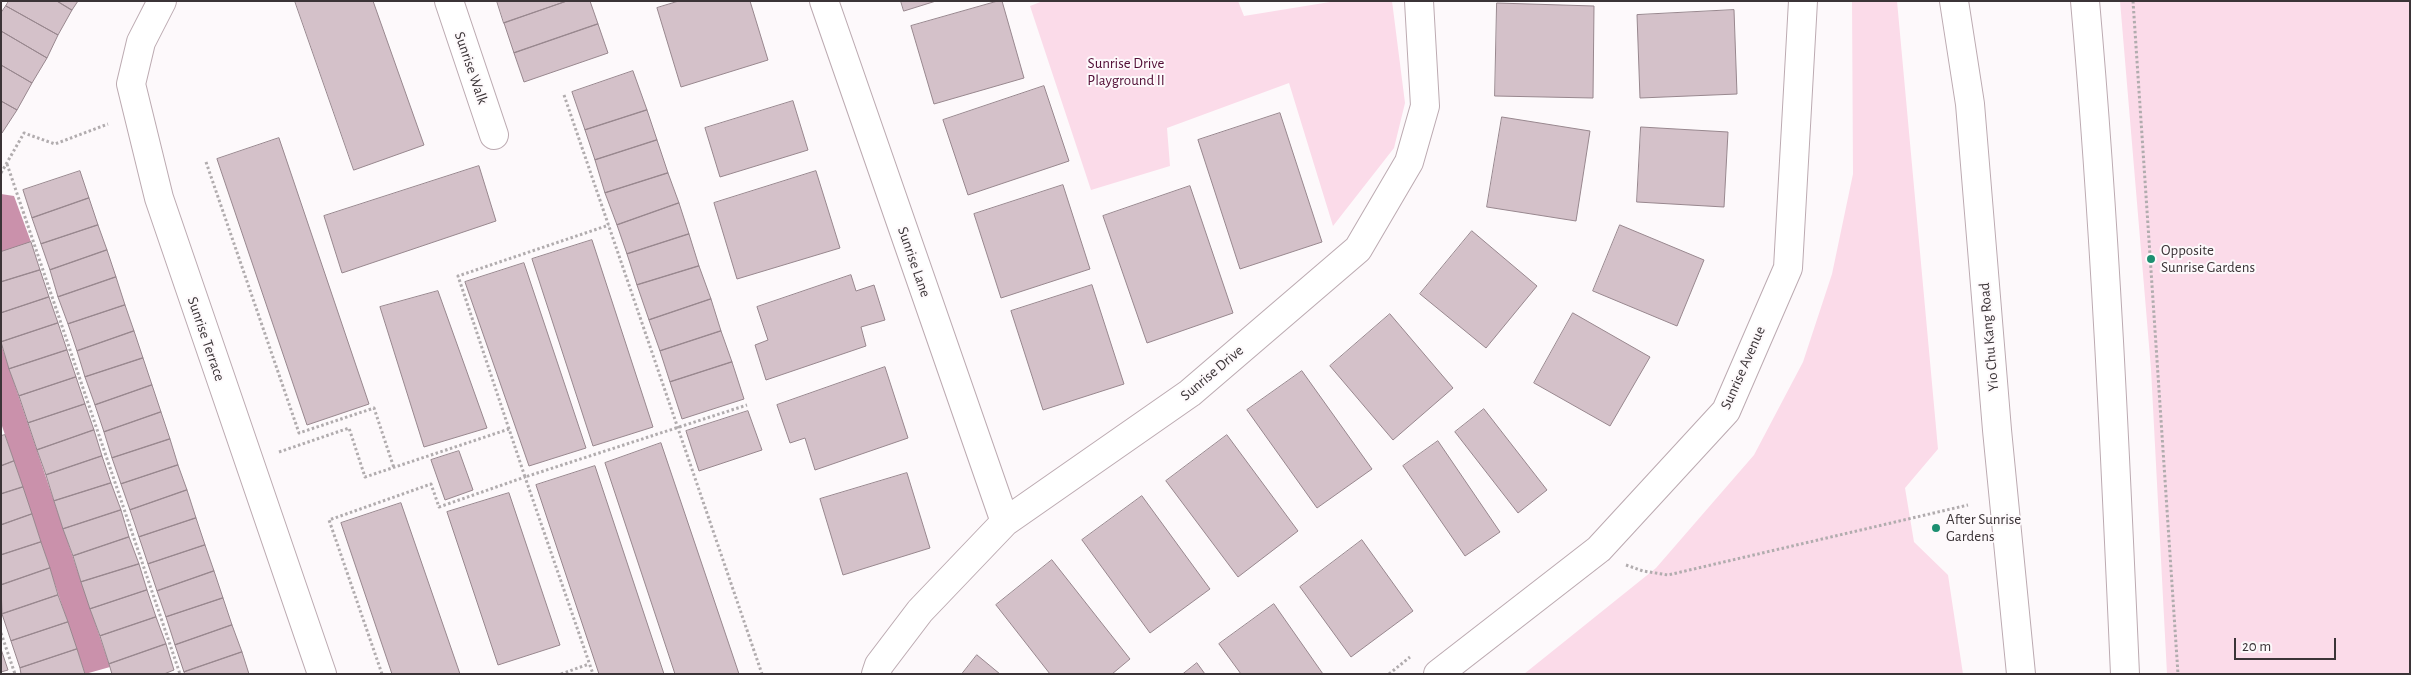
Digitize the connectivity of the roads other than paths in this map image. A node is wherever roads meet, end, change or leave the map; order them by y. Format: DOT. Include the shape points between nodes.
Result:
graph roads {
  1 [pos="162,1"];
  2 [pos="449,1"];
  3 [pos="824,1"];
  4 [pos="1419,1"];
  5 [pos="1803,1"];
  6 [pos="1954,1"];
  7 [pos="2085,1"];
  8 [pos="494,134"];
  9 [pos="1004,522"];
  10 [pos="322,674"];
  11 [pos="876,674"];
  12 [pos="1438,674"];
  13 [pos="2021,674"];
  14 [pos="2125,674"];
  1 -- 10 [label="street, Sunrise Terrace" via="141,42 131,84 133,94 159,198"];
  2 -- 8 [label="street, Sunrise Walk"];
  3 -- 9 [label="street, Sunrise Lane"];
  4 -- 9 [label="street, Sunrise Drive" via="1425,106 1409,162 1358,249 1190,393"];
  5 -- 12 [label="street, Sunrise Avenue" via="1788,268 1726,411 1599,549"];
  6 -- 13 [label="street, Yio Chu Kang Road" via="1970,104"];
  7 -- 14 [label="street" via="2110,359"];
  9 -- 11 [label="street, Sunrise Drive" via="920,611"];
}
